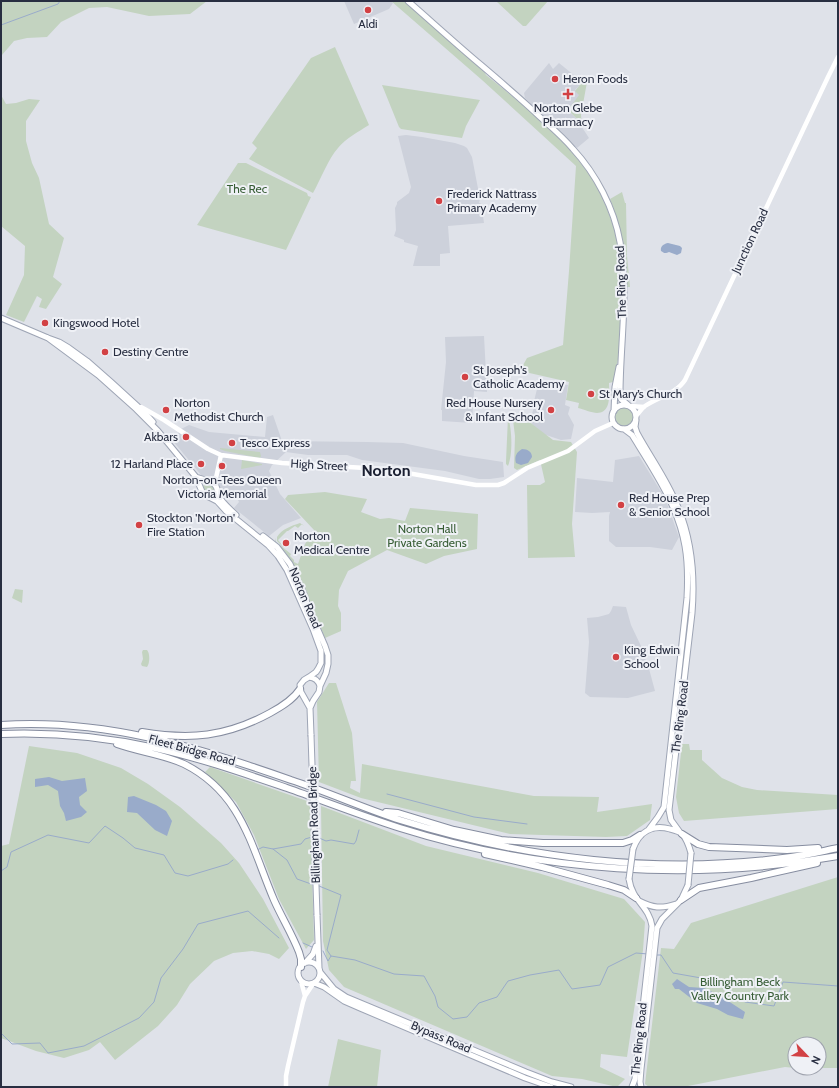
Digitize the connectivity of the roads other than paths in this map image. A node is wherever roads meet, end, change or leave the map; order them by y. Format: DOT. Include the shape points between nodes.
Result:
graph roads {
  1 [pos="408,1"];
  2 [pos="838,57"];
  3 [pos="3,319"];
  4 [pos="48,338"];
  5 [pos="621,361"];
  6 [pos="134,403"];
  7 [pos="629,405"];
  8 [pos="644,407"];
  9 [pos="614,411"];
  10 [pos="636,418"];
  11 [pos="613,423"];
  12 [pos="624,429"];
  13 [pos="158,431"];
  14 [pos="221,455"];
  15 [pos="196,477"];
  16 [pos="216,478"];
  17 [pos="205,480"];
  18 [pos="211,481"];
  19 [pos="200,486"];
  20 [pos="217,489"];
  21 [pos="211,497"];
  22 [pos="309,678"];
  23 [pos="320,686"];
  24 [pos="302,691"];
  25 [pos="317,695"];
  26 [pos="310,708"];
  27 [pos="1,725"];
  28 [pos="100,728"];
  29 [pos="1,734"];
  30 [pos="101,739"];
  31 [pos="376,812"];
  32 [pos="649,829"];
  33 [pos="680,832"];
  34 [pos="640,835"];
  35 [pos="434,838"];
  36 [pos="838,847"];
  37 [pos="838,857"];
  38 [pos="637,899"];
  39 [pos="679,902"];
  40 [pos="318,941"];
  41 [pos="652,949"];
  42 [pos="650,958"];
  43 [pos="303,965"];
  44 [pos="320,970"];
  45 [pos="301,980"];
  46 [pos="313,984"];
  47 [pos="305,996"];
  48 [pos="286,1087"];
  49 [pos="551,1087"];
  50 [pos="571,1087"];
  51 [pos="632,1087"];
  52 [pos="641,1087"];
  1 -- 5 [label="main road, The Ring Road" via="560,136 581,159 596,181 611,213 620,241 623,268"];
  2 -- 8 [label="main road, Junction Road" via="685,380 674,391"];
  3 -- 4 [label="main road"];
  4 -- 6 [label="main road" via="59,342 86,360"];
  4 -- 13 [label="main road" via="98,375"];
  5 -- 7 [label="main road, The Ring Road" via="620,394 621,399"];
  5 -- 9 [label="main road, The Ring Road" via="615,382"];
  6 -- 13 [label="main road" via="153,422"];
  6 -- 14 [label="main road, High Street"];
  7 -- 8 [label="main road"];
  7 -- 9 [label="main road" via="623,404"];
  7 -- 10 [label="main road" via="634,409"];
  8 -- 10 [label="main road, Junction Road"];
  9 -- 11 [label="main road"];
  10 -- 12 [label="main road" via="631,427"];
  10 -- 33 [label="main road, The Ring Road" via="637,433 672,493 682,516 692,561 691,618 669,810 671,820"];
  11 -- 12 [label="main road"];
  11 -- 14 [label="main road, High Street" via="595,431 568,452 527,468 498,485 476,486 382,469 282,463"];
  12 -- 32 [label="main road, The Ring Road" via="632,435 673,508 681,528 687,565 686,598 664,807"];
  13 -- 15 [label="main road"];
  14 -- 16 [label="main road"];
  15 -- 17 [label="main road"];
  15 -- 19 [label="main road"];
  16 -- 18 [label="main road"];
  16 -- 20 [label="main road"];
  17 -- 18 [label="main road"];
  17 -- 19 [label="main road"];
  18 -- 20 [label="main road"];
  19 -- 21 [label="main road" via="203,494"];
  20 -- 21 [label="main road" via="215,496"];
  20 -- 23 [label="main road, Norton Road" via="218,495 227,506 276,548 290,564 328,655 326,673"];
  21 -- 22 [label="main road, Norton Road" via="268,545 287,570 321,651 321,663"];
  22 -- 23 [label="main road" via="317,680"];
  22 -- 24 [label="main road" via="302,682"];
  23 -- 25 [label="main road"];
  24 -- 25 [label="main road" via="308,697"];
  24 -- 26 [label="main road"];
  24 -- 28 [label="highway" via="255,721 213,734 178,737"];
  25 -- 26 [label="main road"];
  26 -- 40 [label="main road, Billingham Road Bridge, bridge"];
  27 -- 28 [label="highway, Fleet Bridge Road"];
  28 -- 31 [label="highway, Fleet Bridge Road" via="152,738 220,756"];
  29 -- 30 [label="highway, Fleet Bridge Road" via="52,734"];
  30 -- 35 [label="highway, Fleet Bridge Road" via="154,748 211,763"];
  30 -- 43 [label="highway" via="171,758 200,774 224,795 254,845"];
  31 -- 34 [label="highway" via="398,813 454,830 512,842 618,843 627,842"];
  31 -- 36 [label="highway" via="490,844 611,862 741,862 792,857"];
  32 -- 33 [label="main road" via="665,827"];
  32 -- 34 [label="main road"];
  33 -- 36 [label="highway" via="698,844 709,847 787,850"];
  33 -- 39 [label="main road, bridge" via="691,854 688,885"];
  34 -- 38 [label="main road, bridge" via="633,849 629,879"];
  35 -- 37 [label="highway" via="554,862 637,869 729,869"];
  35 -- 38 [label="highway" via="459,848 608,885 624,890"];
  37 -- 39 [label="highway" via="699,888"];
  38 -- 39 [label="main road" via="655,908"];
  38 -- 41 [label="main road, The Ring Road" via="651,920"];
  39 -- 41 [label="main road, The Ring Road" via="662,919"];
  40 -- 43 [label="main road" via="313,954"];
  40 -- 44 [label="main road, Billingham Road Bridge"];
  41 -- 42 [label="main road, The Ring Road"];
  42 -- 51 [label="main road, The Ring Road" via="635,1080"];
  42 -- 52 [label="main road, The Ring Road"];
  43 -- 44 [label="main road" via="312,963"];
  43 -- 45 [label="main road" via="298,973"];
  44 -- 46 [label="main road" via="319,978"];
  44 -- 50 [label="main road, Bypass Road" via="334,988 346,997 526,1072"];
  45 -- 46 [label="main road" via="306,984"];
  45 -- 47 [label="main road"];
  46 -- 47 [label="main road"];
  46 -- 49 [label="main road, Bypass Road" via="324,987 344,1001 360,1008"];
  47 -- 48 [label="main road" via="286,1072"];
}
